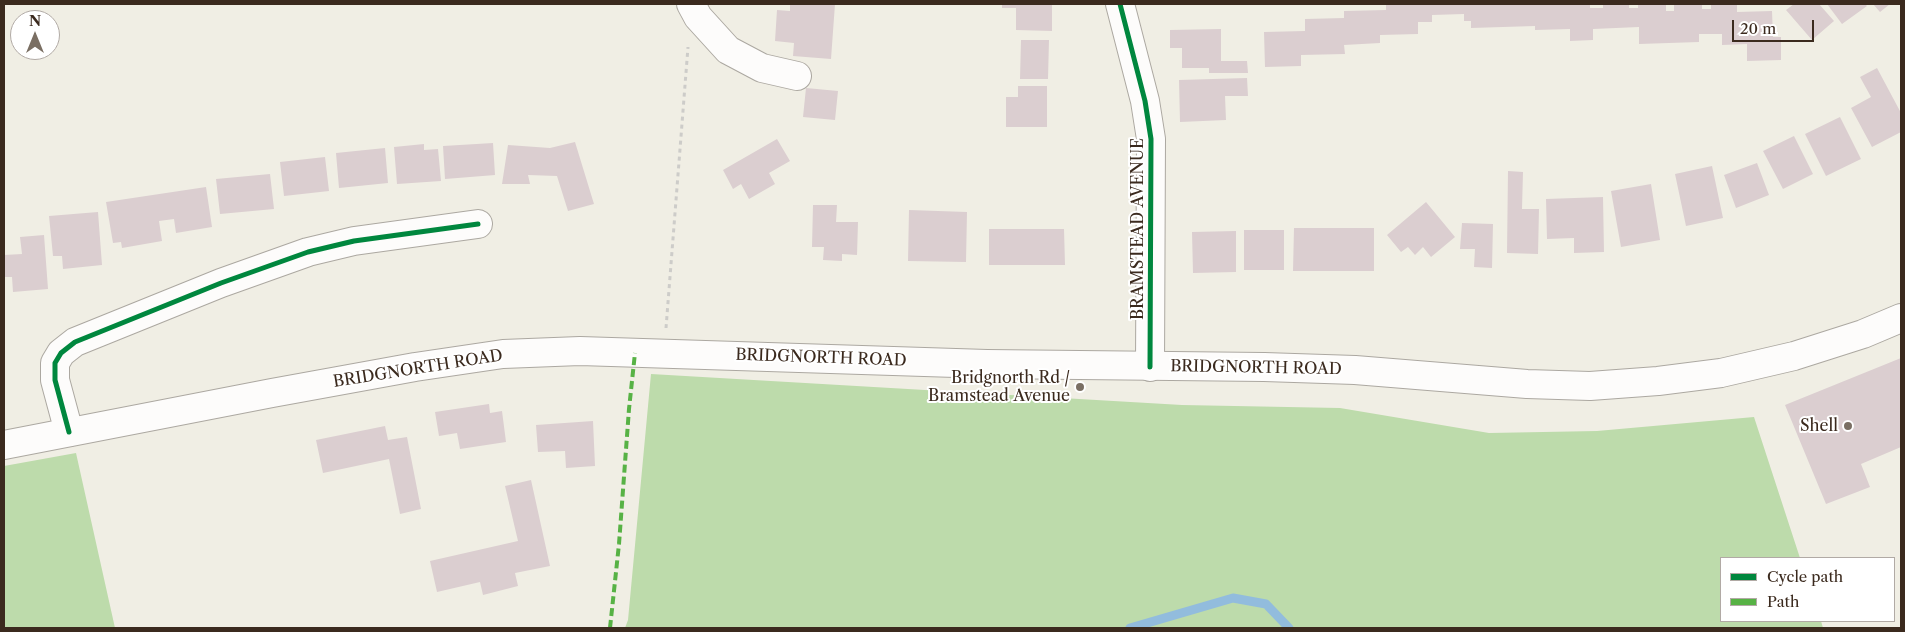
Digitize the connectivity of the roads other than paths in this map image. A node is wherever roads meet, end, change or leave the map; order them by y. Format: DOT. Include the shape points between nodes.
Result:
graph roads {
  1 [pos="692,4"];
  2 [pos="1120,4"];
  3 [pos="797,76"];
  4 [pos="478,224"];
  5 [pos="1901,318"];
  6 [pos="1150,367"];
  7 [pos="69,432"];
  8 [pos="4,446"];
  1 -- 3 [label="main road" via="698,17 728,50 762,68"];
  2 -- 6 [label="main road, BRAMSTEAD AVENUE" via="1151,139"];
  4 -- 7 [label="main road" via="354,240 308,252 75,342 55,363 54,380"];
  5 -- 6 [label="main road, BRIDGNORTH ROAD" via="1794,356 1721,373 1590,386 1355,370"];
  6 -- 7 [label="main road, BRIDGNORTH ROAD" via="580,351 503,354 415,367"];
  7 -- 8 [label="main road, BRIDGNORTH ROAD"];
}
